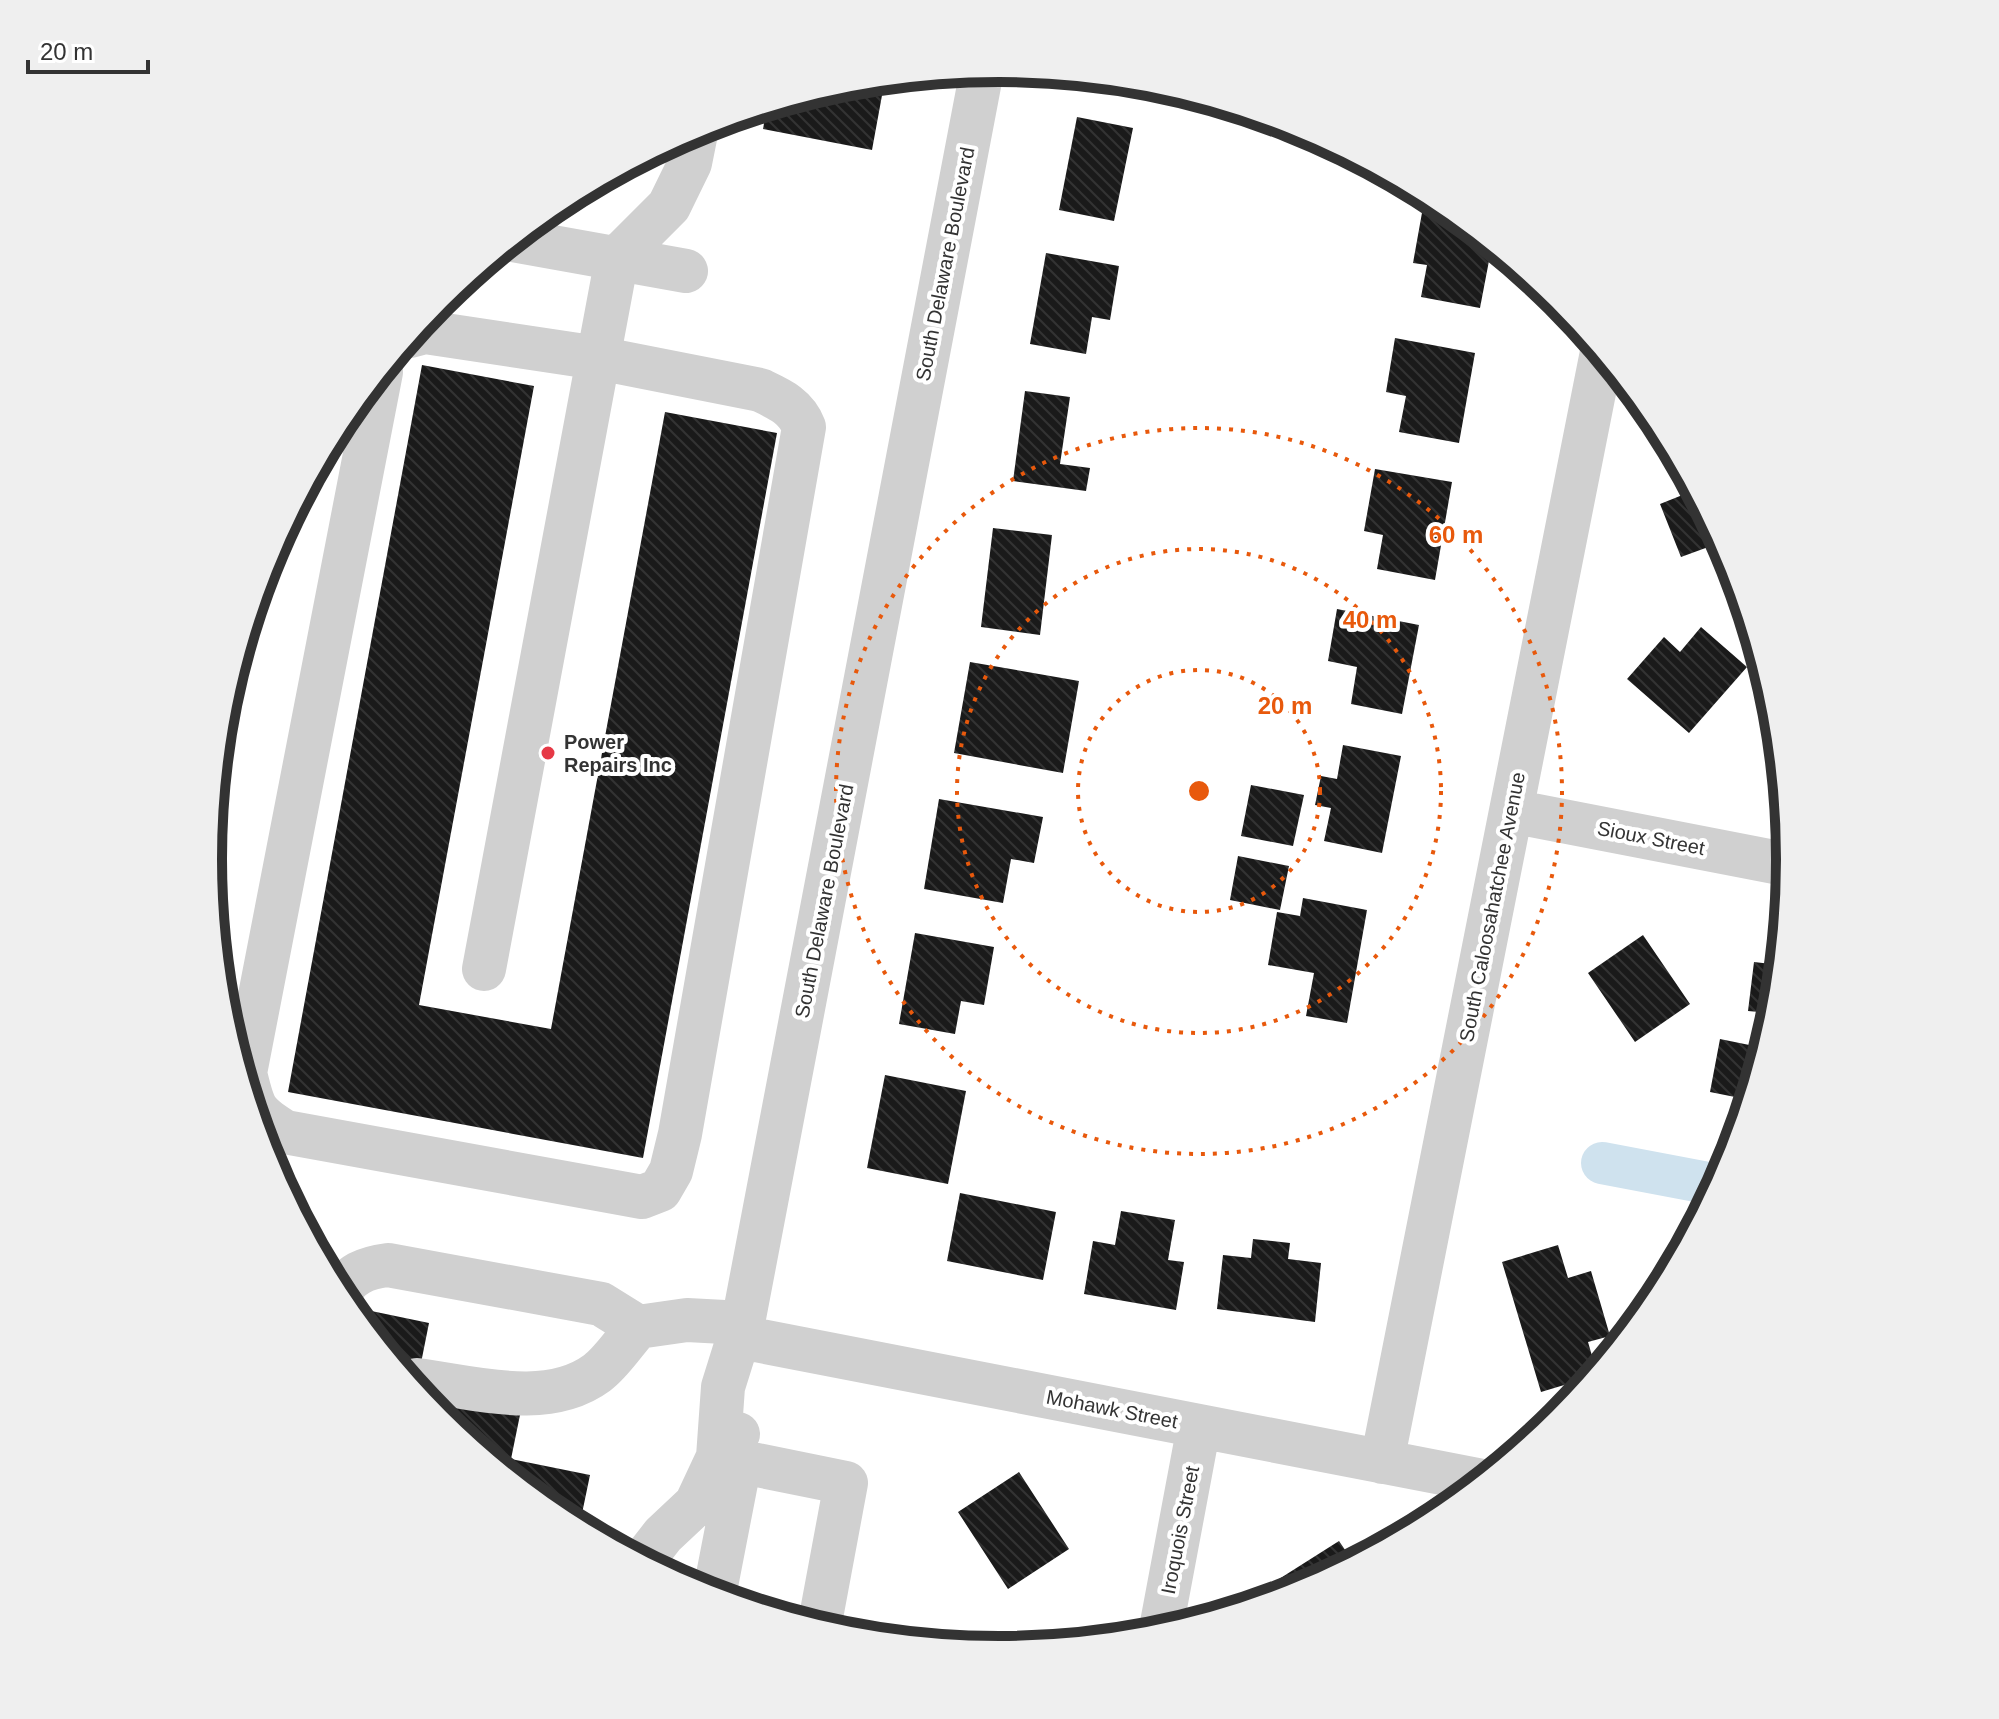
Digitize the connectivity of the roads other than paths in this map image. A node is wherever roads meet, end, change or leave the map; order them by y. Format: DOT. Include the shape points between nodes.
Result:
graph roads {
  1 [pos="980,83"];
  2 [pos="694,145"];
  3 [pos="539,234"];
  4 [pos="617,258"];
  5 [pos="686,271"];
  6 [pos="429,333"];
  7 [pos="598,358"];
  8 [pos="1599,366"];
  9 [pos="377,395"];
  10 [pos="1511,811"];
  11 [pos="1777,862"];
  12 [pos="484,969"];
  13 [pos="248,1059"];
  14 [pos="268,1121"];
  15 [pos="347,1281"];
  16 [pos="638,1327"];
  17 [pos="742,1330"];
  18 [pos="423,1381"];
  19 [pos="1199,1426"];
  20 [pos="729,1460"];
  21 [pos="1382,1462"];
  22 [pos="1470,1478"];
  23 [pos="649,1553"];
  24 [pos="715,1583"];
  25 [pos="821,1616"];
  26 [pos="1163,1619"];
  1 -- 17 [label="street, South Delaware Boulevard"];
  2 -- 4 [label="street" via="669,206"];
  3 -- 4 [label="street"];
  4 -- 5 [label="street"];
  4 -- 7 [label="street"];
  6 -- 7 [label="street"];
  7 -- 12 [label="street"];
  7 -- 14 [label="street" via="760,390 799,414 804,427 671,1171 660,1190 642,1197 285,1132"];
  8 -- 10 [label="street, South Caloosahatchee Avenue"];
  9 -- 13 [label="street"];
  10 -- 11 [label="street, Sioux Street"];
  10 -- 21 [label="street, South Caloosahatchee Avenue"];
  15 -- 16 [label="street" via="368,1267 388,1265 601,1304"];
  16 -- 17 [label="street, Mohawk Street" via="687,1320"];
  16 -- 18 [label="street" via="597,1373 562,1389 531,1394"];
  17 -- 19 [label="street, Mohawk Street"];
  17 -- 20 [label="street, South Delaware Boulevard" via="746,1390"];
  19 -- 21 [label="street, Mohawk Street"];
  19 -- 26 [label="street, Iroquois Street"];
  20 -- 23 [label="street"];
  20 -- 24 [label="street"];
  20 -- 25 [label="street" via="846,1483"];
  21 -- 22 [label="street, Mohawk Street"];
}
